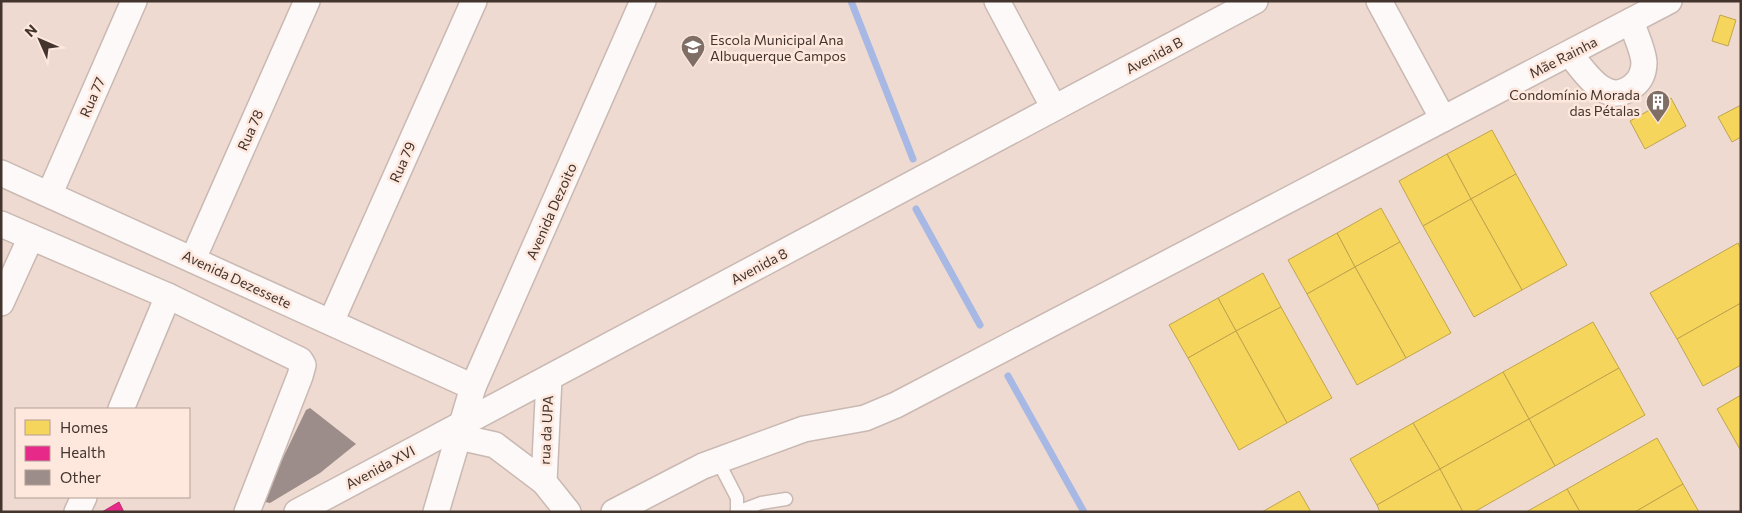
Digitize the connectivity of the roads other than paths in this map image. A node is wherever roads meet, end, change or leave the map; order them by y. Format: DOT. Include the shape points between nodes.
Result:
graph roads {
  1 [pos="134,1"];
  2 [pos="306,1"];
  3 [pos="474,1"];
  4 [pos="643,1"];
  5 [pos="997,1"];
  6 [pos="1255,1"];
  7 [pos="1379,1"];
  8 [pos="1669,1"];
  9 [pos="1631,22"];
  10 [pos="1570,54"];
  11 [pos="1054,108"];
  12 [pos="1443,119"];
  13 [pos="1,173"];
  14 [pos="50,194"];
  15 [pos="1,224"];
  16 [pos="31,237"];
  17 [pos="193,259"];
  18 [pos="168,296"];
  19 [pos="1,303"];
  20 [pos="331,322"];
  21 [pos="549,378"];
  22 [pos="473,386"];
  23 [pos="121,408"];
  24 [pos="462,430"];
  25 [pos="718,461"];
  26 [pos="544,482"];
  27 [pos="84,498"];
  28 [pos="786,498"];
  29 [pos="78,512"];
  30 [pos="247,512"];
  31 [pos="297,512"];
  32 [pos="436,512"];
  33 [pos="568,512"];
  34 [pos="614,512"];
  35 [pos="737,512"];
  1 -- 14 [label="street, Rua 77"];
  2 -- 17 [label="street, Rua 78"];
  3 -- 20 [label="street, Rua 79"];
  4 -- 22 [label="street, Avenida Dezoito"];
  5 -- 11 [label="street"];
  6 -- 11 [label="street, Avenida B"];
  7 -- 12 [label="street"];
  8 -- 9 [label="street, Mãe Rainha"];
  9 -- 10 [label="street, Mãe Rainha"];
  9 -- 10 [label="street" via="1644,60 1638,82 1632,88 1616,93 1601,89"];
  10 -- 12 [label="street, Mãe Rainha"];
  11 -- 21 [label="street, Avenida 8"];
  12 -- 25 [label="street, Mãe Rainha" via="896,405 865,418 804,429"];
  13 -- 14 [label="street, Avenida Dezessete"];
  14 -- 17 [label="street, Avenida Dezessete"];
  15 -- 16 [label="street"];
  16 -- 18 [label="street"];
  16 -- 19 [label="street"];
  17 -- 20 [label="street, Avenida Dezessete"];
  18 -- 23 [label="street"];
  18 -- 30 [label="street" via="300,360 302,368"];
  20 -- 22 [label="street, Avenida Dezessete"];
  21 -- 24 [label="street, Avenida 8"];
  21 -- 26 [label="street, rua da UPA"];
  22 -- 24 [label="street, Avenida Dezoito"];
  24 -- 26 [label="street" via="495,445"];
  24 -- 31 [label="street, Avenida XVI"];
  24 -- 32 [label="street, Avenida Dezoito"];
  25 -- 34 [label="street, Mãe Rainha"];
  25 -- 35 [label="lane" via="736,498"];
  26 -- 33 [label="street"];
  27 -- 29 [label="street"];
  28 -- 35 [label="lane"];
}
